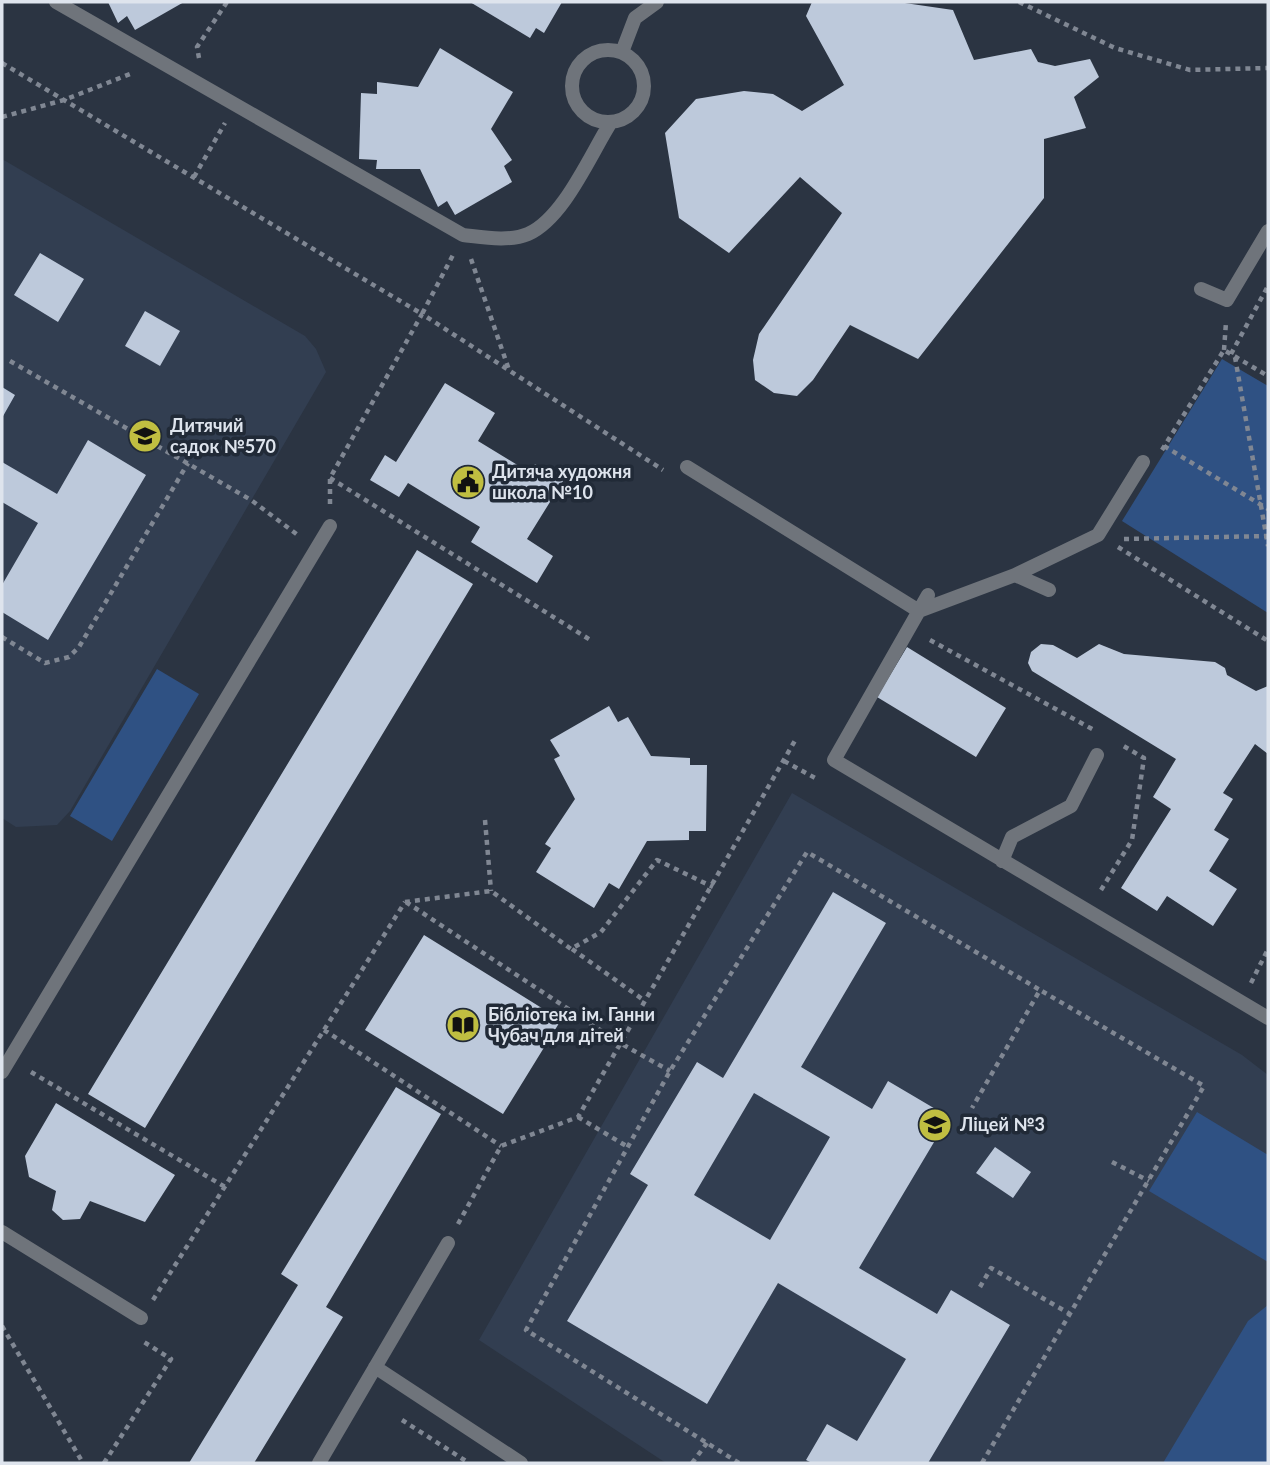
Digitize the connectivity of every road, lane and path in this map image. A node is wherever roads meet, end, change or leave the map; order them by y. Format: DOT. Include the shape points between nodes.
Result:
graph roads {
  1 [pos="57,2"];
  2 [pos="657,2"];
  3 [pos="1019,2"];
  4 [pos="622,52"];
  5 [pos="161,61"];
  6 [pos="2,63"];
  7 [pos="1268,68"];
  8 [pos="64,100"];
  9 [pos="2,117"];
  10 [pos="611,122"];
  11 [pos="1268,231"];
  12 [pos="463,235"];
  13 [pos="1268,286"];
  14 [pos="1201,289"];
  15 [pos="1233,355"];
  16 [pos="10,360"];
  17 [pos="509,370"];
  18 [pos="1268,376"];
  19 [pos="1164,446"];
  20 [pos="1150,460"];
  21 [pos="188,463"];
  22 [pos="687,467"];
  23 [pos="330,478"];
  24 [pos="1261,505"];
  25 [pos="1268,509"];
  26 [pos="330,526"];
  27 [pos="1267,536"];
  28 [pos="1119,539"];
  29 [pos="1268,546"];
  30 [pos="1117,547"];
  31 [pos="317,548"];
  32 [pos="1015,575"];
  33 [pos="1049,590"];
  34 [pos="928,595"];
  35 [pos="919,611"];
  36 [pos="909,628"];
  37 [pos="2,637"];
  38 [pos="592,641"];
  39 [pos="1268,641"];
  40 [pos="1097,732"];
  41 [pos="797,737"];
  42 [pos="1108,738"];
  43 [pos="1097,755"];
  44 [pos="785,761"];
  45 [pos="824,783"];
  46 [pos="485,820"];
  47 [pos="1002,861"];
  48 [pos="713,887"];
  49 [pos="491,891"];
  50 [pos="1099,892"];
  51 [pos="405,902"];
  52 [pos="571,948"];
  53 [pos="1268,950"];
  54 [pos="1250,984"];
  55 [pos="1040,990"];
  56 [pos="645,1002"];
  57 [pos="1268,1018"];
  58 [pos="324,1030"];
  59 [pos="620,1043"];
  60 [pos="4,1062"];
  61 [pos="670,1071"];
  62 [pos="972,1108"];
  63 [pos="578,1117"];
  64 [pos="501,1146"];
  65 [pos="628,1147"];
  66 [pos="1112,1162"];
  67 [pos="1149,1181"];
  68 [pos="225,1187"];
  69 [pos="2,1232"];
  70 [pos="448,1243"];
  71 [pos="980,1287"];
  72 [pos="1070,1314"];
  73 [pos="141,1318"];
  74 [pos="2,1326"];
  75 [pos="374,1367"];
  76 [pos="402,1420"];
  77 [pos="707,1443"];
  78 [pos="83,1463"];
  79 [pos="104,1463"];
  80 [pos="319,1463"];
  81 [pos="469,1463"];
  82 [pos="521,1463"];
  83 [pos="692,1463"];
  84 [pos="739,1463"];
  85 [pos="982,1463"];
  1 -- 5 [label="lane"];
  2 -- 4 [label="lane" via="635,18"];
  3 -- 7 [label="path" via="1115,48 1190,70"];
  4 -- 10 [label="lane" via="641,68 644,91 632,113"];
  4 -- 10 [label="lane" via="591,54 581,61 572,84 585,114"];
  5 -- 8 [label="path"];
  5 -- 12 [label="lane"];
  6 -- 8 [label="path"];
  8 -- 9 [label="path"];
  8 -- 12 [label="path" via="422,314"];
  10 -- 12 [label="lane" via="558,211 538,227 527,234 497,238"];
  11 -- 14 [label="lane" via="1227,300"];
  12 -- 17 [label="path"];
  13 -- 15 [label="path"];
  15 -- 18 [label="path"];
  15 -- 19 [label="path" via="1224,350"];
  15 -- 24 [label="path"];
  16 -- 21 [label="path"];
  19 -- 20 [label="path"];
  19 -- 24 [label="path"];
  20 -- 32 [label="lane" via="1098,535"];
  21 -- 31 [label="path" via="251,500"];
  21 -- 37 [label="path" via="69,657 45,663"];
  22 -- 35 [label="lane"];
  23 -- 38 [label="path"];
  24 -- 25 [label="path"];
  24 -- 27 [label="path"];
  26 -- 31 [label="lane"];
  27 -- 28 [label="path"];
  27 -- 29 [label="path"];
  30 -- 39 [label="path"];
  31 -- 60 [label="lane"];
  32 -- 33 [label="lane"];
  32 -- 35 [label="lane"];
  34 -- 35 [label="lane"];
  35 -- 36 [label="lane"];
  36 -- 40 [label="path"];
  36 -- 47 [label="lane" via="834,760"];
  41 -- 44 [label="path"];
  42 -- 50 [label="path" via="1144,758 1132,840"];
  43 -- 47 [label="lane" via="1071,806 1012,837"];
  44 -- 45 [label="path"];
  44 -- 48 [label="path"];
  46 -- 49 [label="path"];
  47 -- 57 [label="lane"];
  48 -- 52 [label="path" via="657,860 601,932"];
  48 -- 56 [label="path"];
  49 -- 51 [label="path"];
  49 -- 52 [label="path"];
  51 -- 58 [label="path"];
  51 -- 59 [label="path"];
  52 -- 56 [label="path"];
  53 -- 54 [label="path"];
  55 -- 61 [label="path" via="807,852"];
  55 -- 62 [label="path"];
  55 -- 67 [label="path" via="1204,1086"];
  56 -- 59 [label="path"];
  58 -- 64 [label="path"];
  58 -- 68 [label="path"];
  59 -- 61 [label="path"];
  59 -- 63 [label="path"];
  60 -- 68 [label="path"];
  61 -- 65 [label="path"];
  63 -- 64 [label="path"];
  63 -- 65 [label="path"];
  64 -- 70 [label="path"];
  65 -- 77 [label="path" via="526,1330"];
  66 -- 67 [label="path"];
  67 -- 72 [label="path"];
  68 -- 73 [label="path"];
  69 -- 73 [label="lane"];
  70 -- 75 [label="lane"];
  71 -- 72 [label="path" via="991,1268"];
  72 -- 85 [label="path"];
  73 -- 79 [label="path" via="131,1334 171,1359"];
  74 -- 78 [label="path"];
  75 -- 80 [label="lane"];
  75 -- 82 [label="lane"];
  76 -- 81 [label="path"];
  77 -- 83 [label="path"];
  77 -- 84 [label="path"];
}
